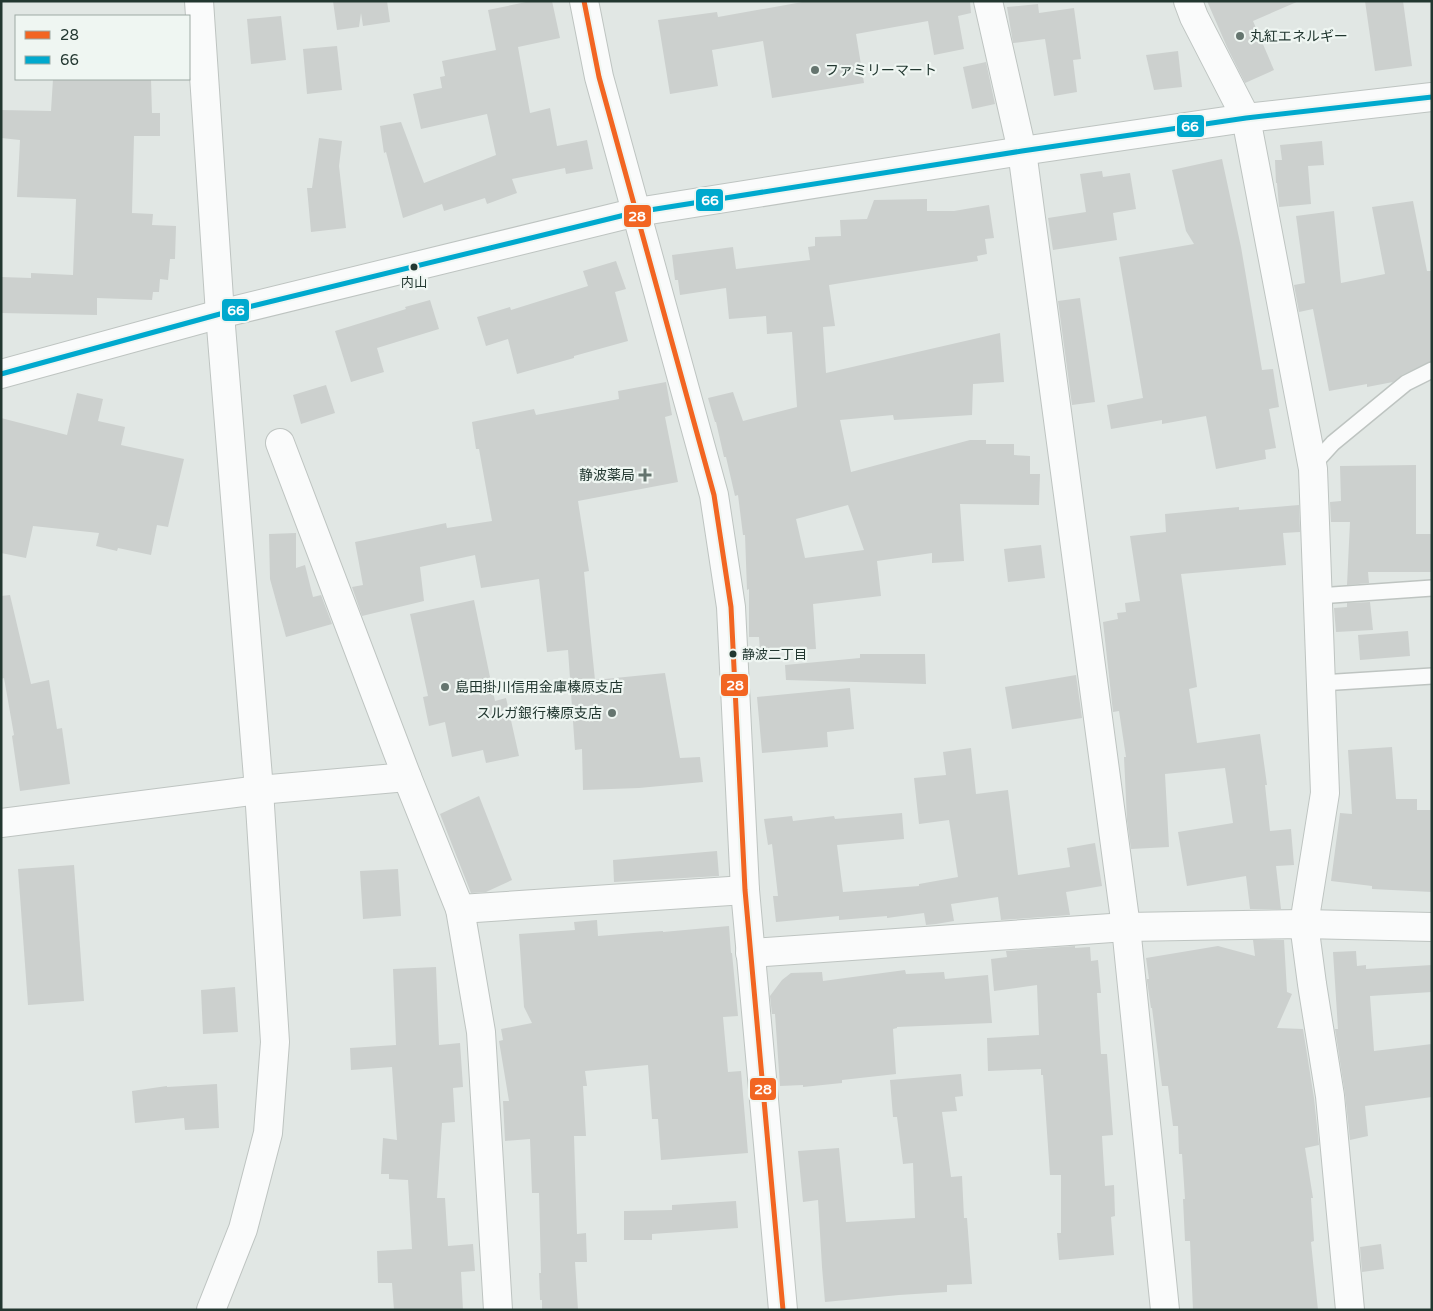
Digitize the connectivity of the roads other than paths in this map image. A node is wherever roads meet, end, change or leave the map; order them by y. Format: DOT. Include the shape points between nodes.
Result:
graph roads {
  1 [pos="199,1"];
  2 [pos="584,1"];
  3 [pos="988,1"];
  4 [pos="1188,1"];
  5 [pos="1432,97"];
  6 [pos="1246,118"];
  7 [pos="1022,152"];
  8 [pos="637,212"];
  9 [pos="220,314"];
  10 [pos="1432,370"];
  11 [pos="1,374"];
  12 [pos="280,443"];
  13 [pos="1312,466"];
  14 [pos="1432,588"];
  15 [pos="1318,596"];
  16 [pos="1432,676"];
  17 [pos="1321,683"];
  18 [pos="407,777"];
  19 [pos="259,790"];
  20 [pos="1,823"];
  21 [pos="745,890"];
  22 [pos="460,909"];
  23 [pos="1304,924"];
  24 [pos="1126,927"];
  25 [pos="1432,927"];
  26 [pos="750,953"];
  27 [pos="211,1310"];
  28 [pos="498,1310"];
  29 [pos="783,1310"];
  30 [pos="1165,1310"];
  31 [pos="1350,1310"];
  1 -- 9 [label="street"];
  2 -- 8 [label="street" via="599,77"];
  3 -- 7 [label="street"];
  4 -- 6 [label="street"];
  5 -- 6 [label="street"];
  6 -- 7 [label="street"];
  6 -- 13 [label="street"];
  7 -- 8 [label="street"];
  7 -- 24 [label="street"];
  8 -- 9 [label="street"];
  8 -- 21 [label="street" via="714,495 731,607"];
  9 -- 11 [label="street"];
  9 -- 19 [label="street"];
  10 -- 13 [label="lane" via="1406,383 1333,443"];
  12 -- 18 [label="street"];
  13 -- 15 [label="street"];
  14 -- 15 [label="lane"];
  15 -- 17 [label="street"];
  16 -- 17 [label="lane"];
  17 -- 23 [label="street" via="1325,793"];
  18 -- 19 [label="street"];
  18 -- 22 [label="street"];
  19 -- 20 [label="street"];
  19 -- 27 [label="street" via="275,1042 268,1133 243,1229"];
  21 -- 22 [label="street"];
  21 -- 26 [label="street"];
  22 -- 28 [label="street" via="481,1032"];
  23 -- 24 [label="street"];
  23 -- 25 [label="street"];
  23 -- 31 [label="street" via="1330,1096"];
  24 -- 26 [label="street"];
  24 -- 30 [label="street"];
  26 -- 29 [label="street"];
}
